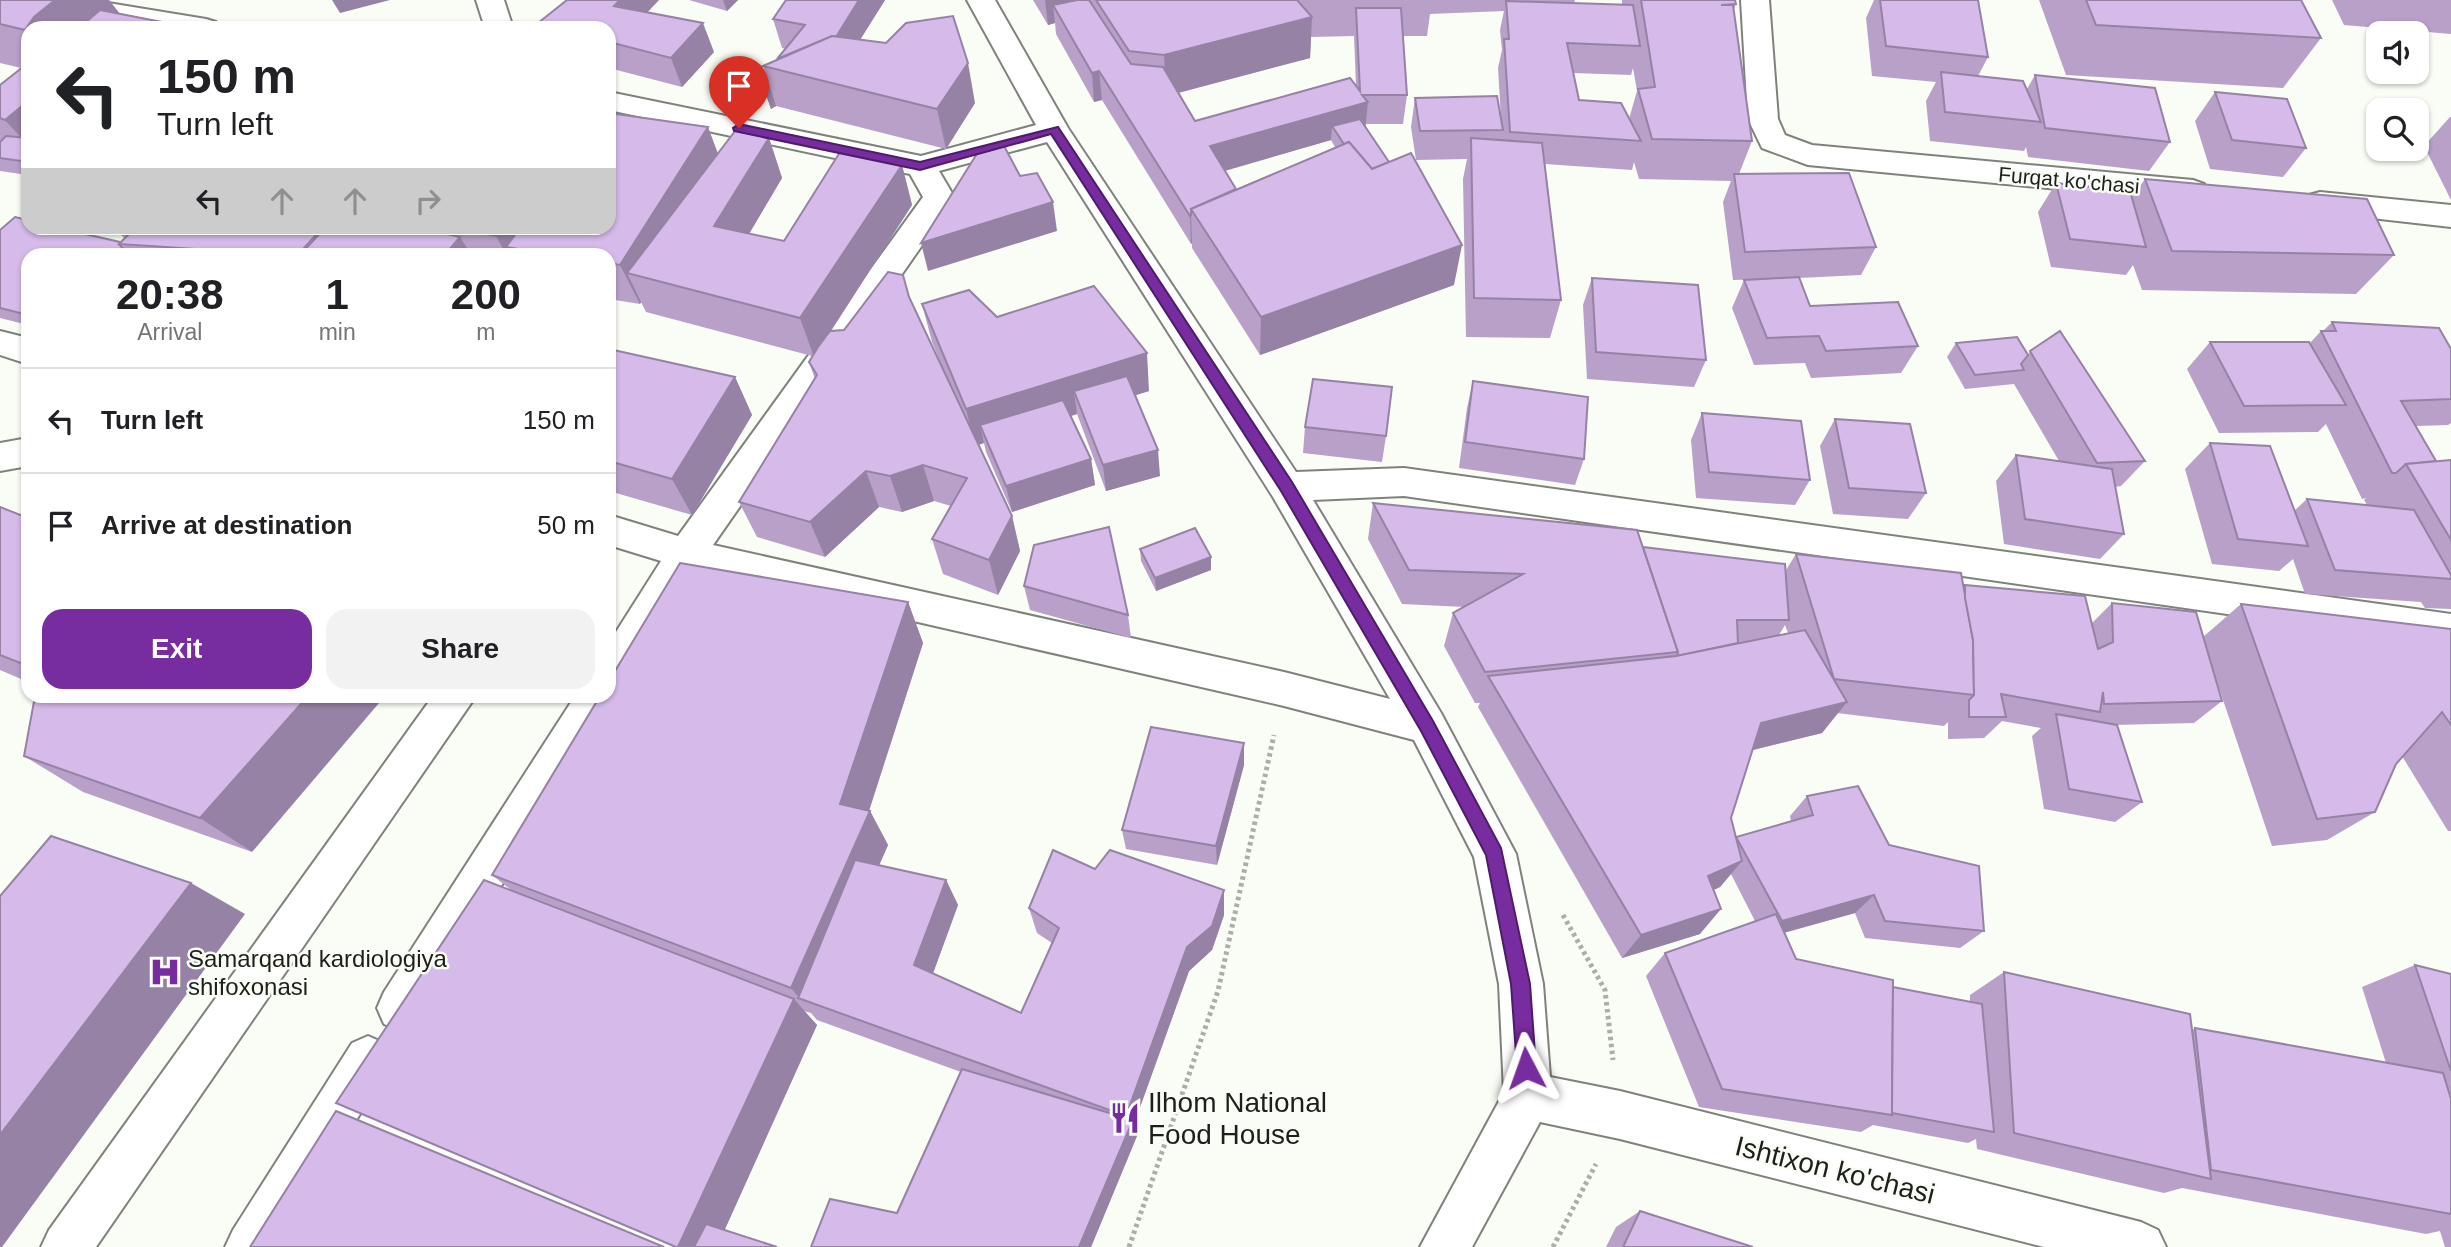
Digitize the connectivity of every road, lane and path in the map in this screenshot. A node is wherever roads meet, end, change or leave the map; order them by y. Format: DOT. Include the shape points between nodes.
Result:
graph roads {
  1 [pos="40,0"];
  2 [pos="490,0"];
  3 [pos="981,0"];
  4 [pos="1755,0"];
  5 [pos="164,21"];
  6 [pos="497,21"];
  7 [pos="616,102"];
  8 [pos="1054,130"];
  9 [pos="920,166"];
  10 [pos="2218,194"];
  11 [pos="2287,200"];
  12 [pos="2451,215"];
  13 [pos="0,343"];
  14 [pos="21,349"];
  15 [pos="21,453"];
  16 [pos="0,457"];
  17 [pos="1286,487"];
  18 [pos="616,532"];
  19 [pos="686,554"];
  20 [pos="2451,630"];
  21 [pos="616,666"];
  22 [pos="1284,690"];
  23 [pos="451,703"];
  24 [pos="593,703"];
  25 [pos="1427,726"];
  26 [pos="1528,1096"];
  27 [pos="1620,1115"];
  28 [pos="66,1247"];
  29 [pos="250,1247"];
  30 [pos="1129,1247"];
  31 [pos="1445,1247"];
  32 [pos="1553,1247"];
  33 [pos="2141,1247"];
  1 -- 5 [label="street"];
  2 -- 6 [label="street"];
  3 -- 8 [label="street"];
  4 -- 10 [label="street, Furqat ko'chasi" via="1763,119 1773,141 1808,155"];
  7 -- 9 [label="street"];
  8 -- 9 [label="street"];
  8 -- 17 [label="street"];
  9 -- 19 [label="street" via="939,198"];
  11 -- 12 [label="street"];
  13 -- 14 [label="street"];
  15 -- 16 [label="street"];
  17 -- 20 [label="street" via="1404,482"];
  17 -- 25 [label="street"];
  18 -- 19 [label="street"];
  19 -- 21 [label="street"];
  19 -- 22 [label="street"];
  22 -- 25 [label="street"];
  22 -- 30 [label="path" via="1218,991"];
  23 -- 28 [label="street"];
  24 -- 29 [label="street"];
  25 -- 26 [label="street" via="1495,854 1521,984"];
  26 -- 27 [label="street, Ishtixon ko'chasi"];
  26 -- 31 [label="street"];
  27 -- 32 [label="path"];
  27 -- 33 [label="street, Ishtixon ko'chasi"];
}
